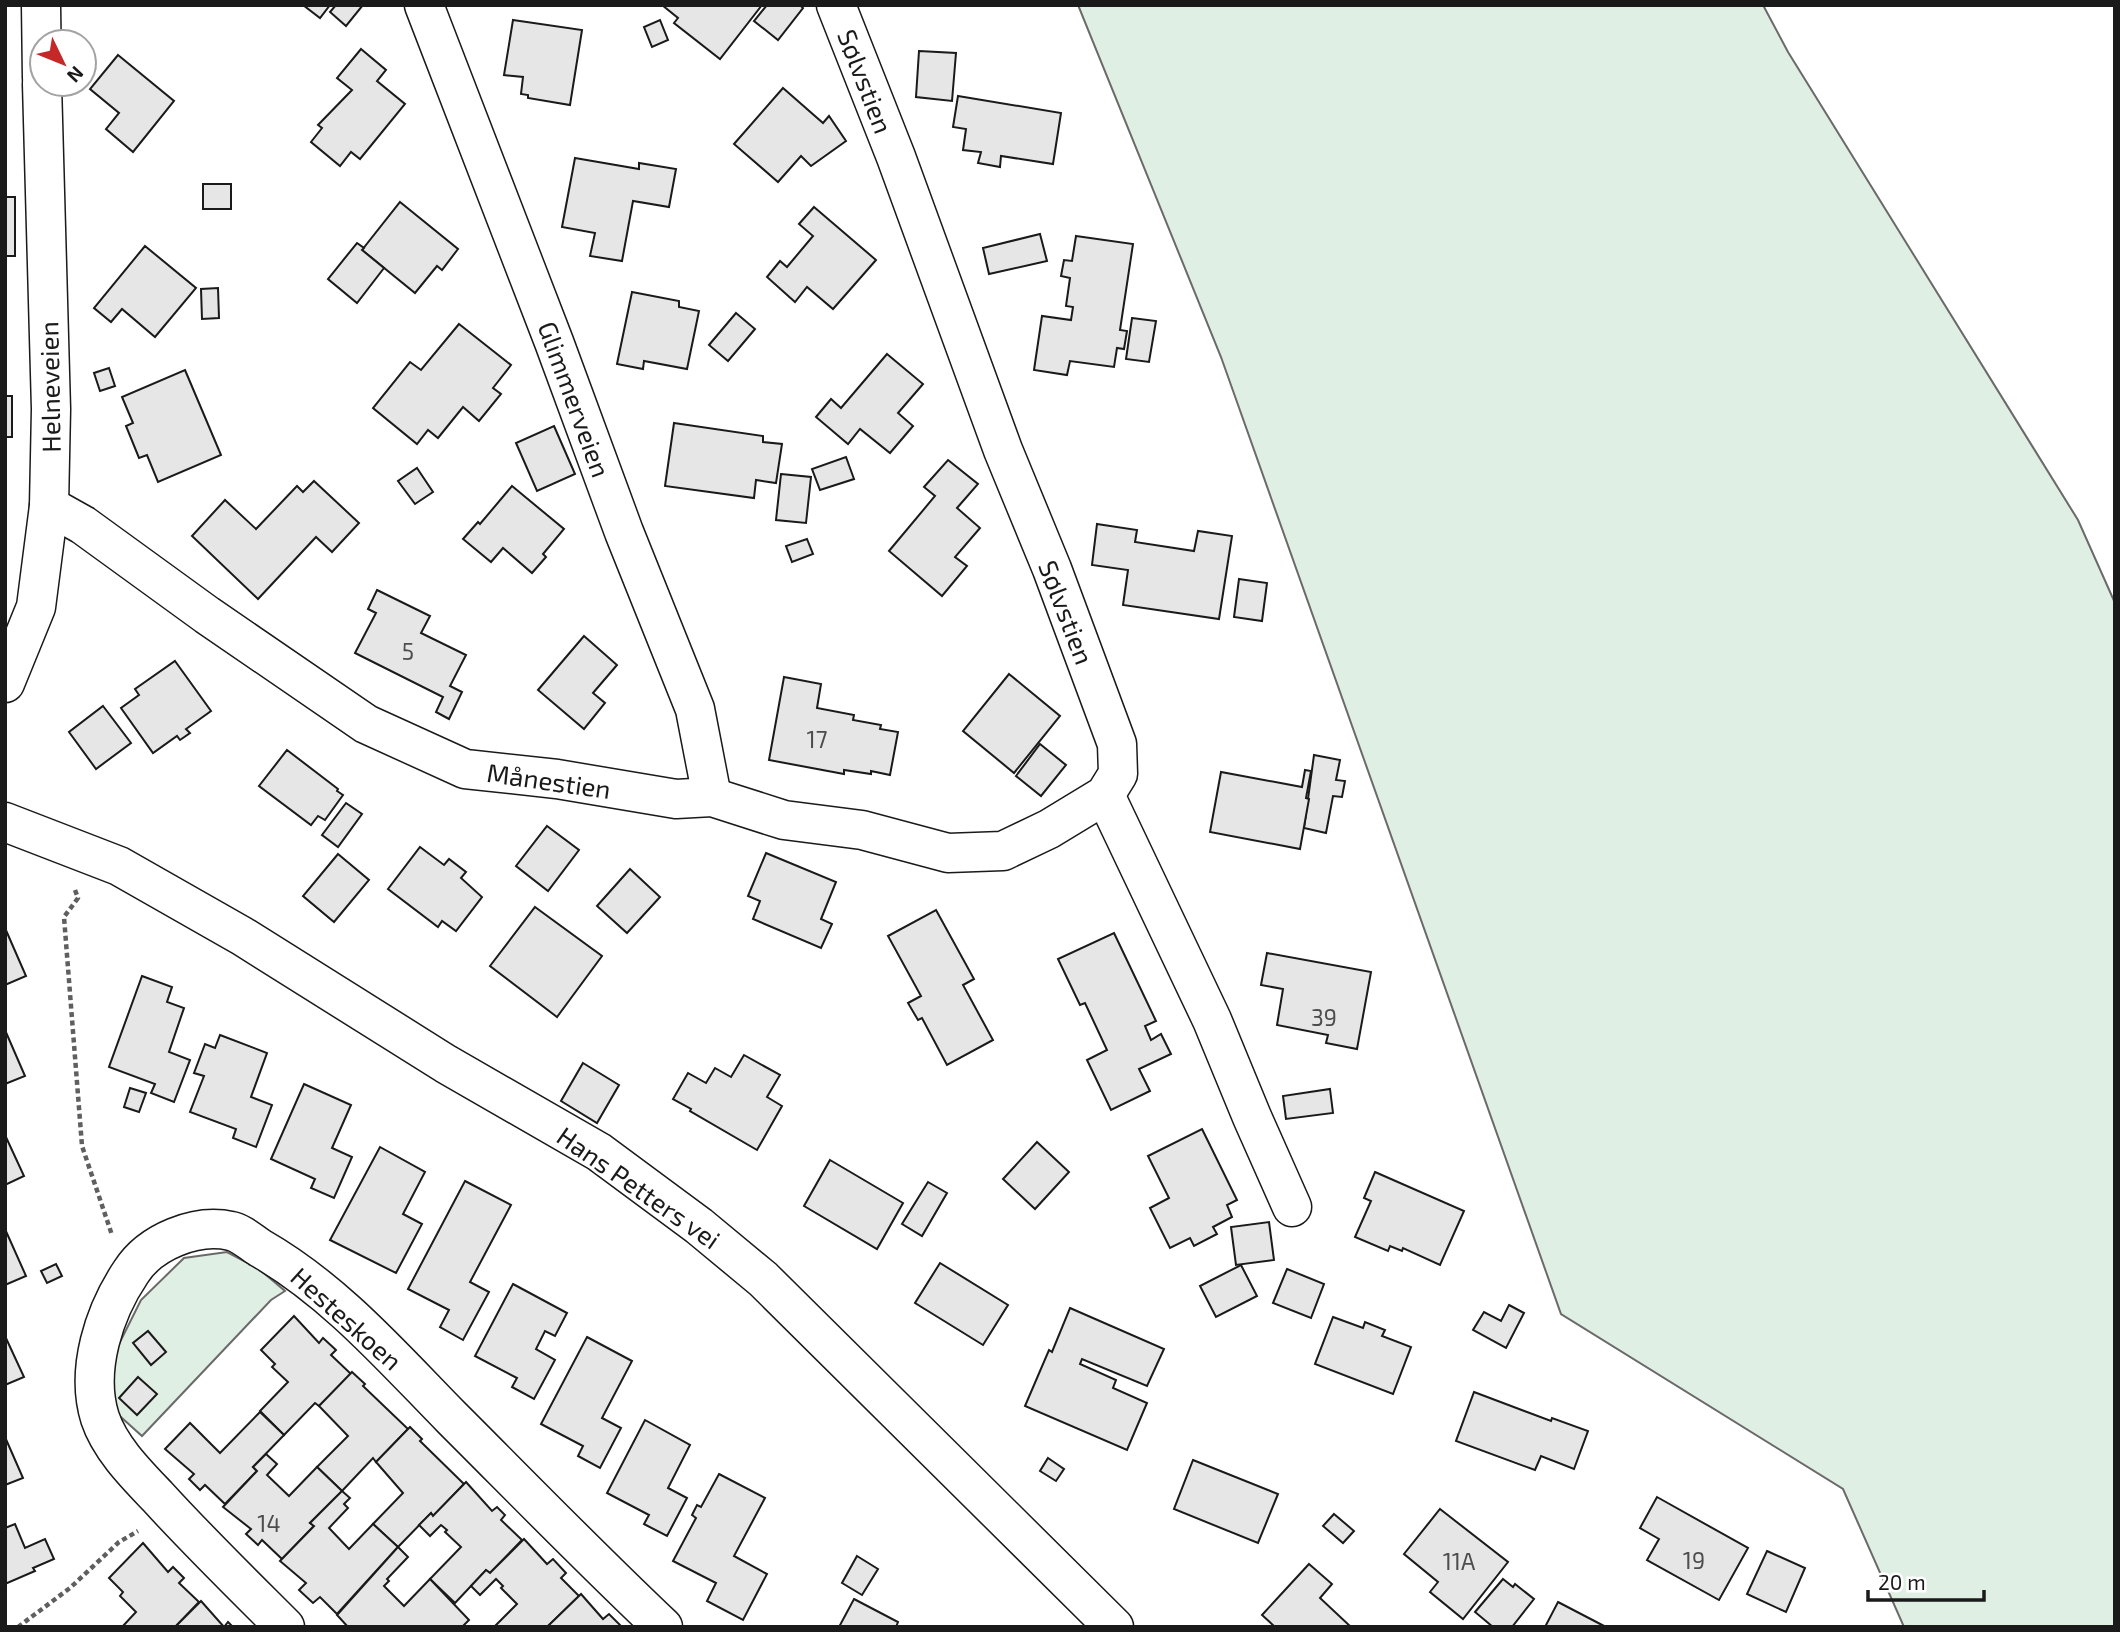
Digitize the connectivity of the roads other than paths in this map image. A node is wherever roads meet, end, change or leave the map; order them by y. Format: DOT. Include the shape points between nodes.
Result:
graph roads {
  1 [pos="41,5"];
  2 [pos="424,5"];
  3 [pos="836,5"];
  4 [pos="41,28"];
  5 [pos="42,98"];
  6 [pos="49,506"];
  7 [pos="5,683"];
  8 [pos="1105,795"];
  9 [pos="712,797"];
  10 [pos="5,822"];
  11 [pos="1292,1207"];
  12 [pos="285,1627"];
  13 [pos="663,1627"];
  14 [pos="1114,1627"];
  1 -- 4 [label="street"];
  2 -- 9 [label="street, Glimmerveien" via="695,709"];
  3 -- 8 [label="street, Sølvstien" via="1117,744 1118,774"];
  5 -- 6 [label="street, Helneveien" via="51,409"];
  6 -- 7 [label="street, Helneveien" via="36,607"];
  6 -- 9 [label="street, Månestien" via="83,525 366,724 465,769 676,799"];
  8 -- 9 [label="street, Månestien" via="1003,851 948,853 862,830 784,820"];
  8 -- 11 [label="street" via="1212,1020"];
  10 -- 14 [label="street, Hans Petters vei" via="119,866 242,936 446,1065 599,1152 763,1279"];
  12 -- 13 [label="street, Hesteskoen" via="131,1468 100,1419 94,1385 97,1356 116,1296 133,1268 160,1244 188,1231 232,1231 287,1263 344,1309"];
}
